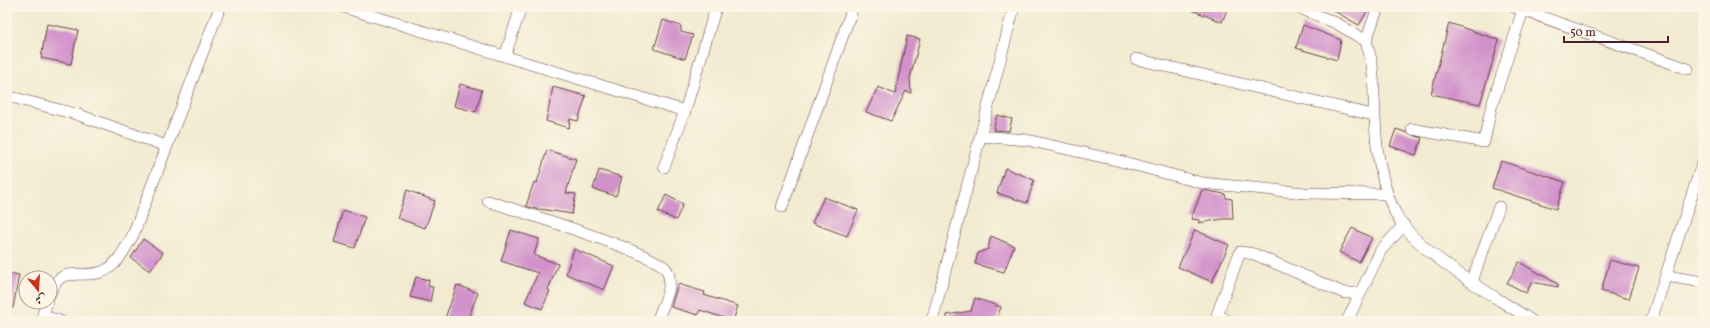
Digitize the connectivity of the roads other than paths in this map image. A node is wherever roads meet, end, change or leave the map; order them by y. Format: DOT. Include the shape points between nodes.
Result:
graph roads {
  1 [pos="220,7"];
  2 [pos="343,7"];
  3 [pos="521,7"];
  4 [pos="716,7"];
  5 [pos="852,7"];
  6 [pos="1014,7"];
  7 [pos="1297,7"];
  8 [pos="1378,7"];
  9 [pos="1521,8"];
  10 [pos="1366,41"];
  11 [pos="505,56"];
  12 [pos="1136,58"];
  13 [pos="1688,68"];
  14 [pos="7,96"];
  15 [pos="685,111"];
  16 [pos="1374,115"];
  17 [pos="1412,129"];
  18 [pos="981,136"];
  19 [pos="166,146"];
  20 [pos="1703,161"];
  21 [pos="664,167"];
  22 [pos="1387,194"];
  23 [pos="488,201"];
  24 [pos="782,207"];
  25 [pos="1499,207"];
  26 [pos="1404,225"];
  27 [pos="1666,276"];
  28 [pos="58,278"];
  29 [pos="1472,281"];
  30 [pos="1703,282"];
  31 [pos="1360,293"];
  32 [pos="42,318"];
  33 [pos="60,321"];
  34 [pos="657,321"];
  35 [pos="932,321"];
  36 [pos="1229,321"];
  37 [pos="1347,321"];
  38 [pos="1532,321"];
  39 [pos="1651,321"];
  1 -- 19 [label="street"];
  2 -- 11 [label="street"];
  3 -- 11 [label="street"];
  4 -- 15 [label="street"];
  5 -- 24 [label="street"];
  6 -- 18 [label="street"];
  7 -- 10 [label="street" via="1336,23"];
  8 -- 10 [label="street"];
  9 -- 13 [label="street"];
  9 -- 17 [label="street" via="1491,108 1484,142"];
  10 -- 16 [label="street" via="1372,64"];
  11 -- 15 [label="street"];
  12 -- 16 [label="street"];
  14 -- 19 [label="street" via="78,116"];
  15 -- 21 [label="street"];
  16 -- 22 [label="street"];
  18 -- 22 [label="street" via="1027,140 1202,183 1305,193"];
  18 -- 35 [label="street"];
  19 -- 28 [label="street" via="133,235 111,267 103,272 60,276"];
  20 -- 27 [label="street"];
  22 -- 26 [label="street" via="1397,217"];
  23 -- 34 [label="street" via="659,262 667,269 669,280 668,291"];
  25 -- 29 [label="street"];
  26 -- 29 [label="street" via="1438,258"];
  26 -- 31 [label="street" via="1381,250"];
  27 -- 30 [label="street"];
  27 -- 39 [label="street"];
  29 -- 38 [label="street"];
  31 -- 36 [label="street" via="1344,293 1254,254 1240,252 1216,315"];
  31 -- 37 [label="street"];
  32 -- 33 [label="street"];
}
